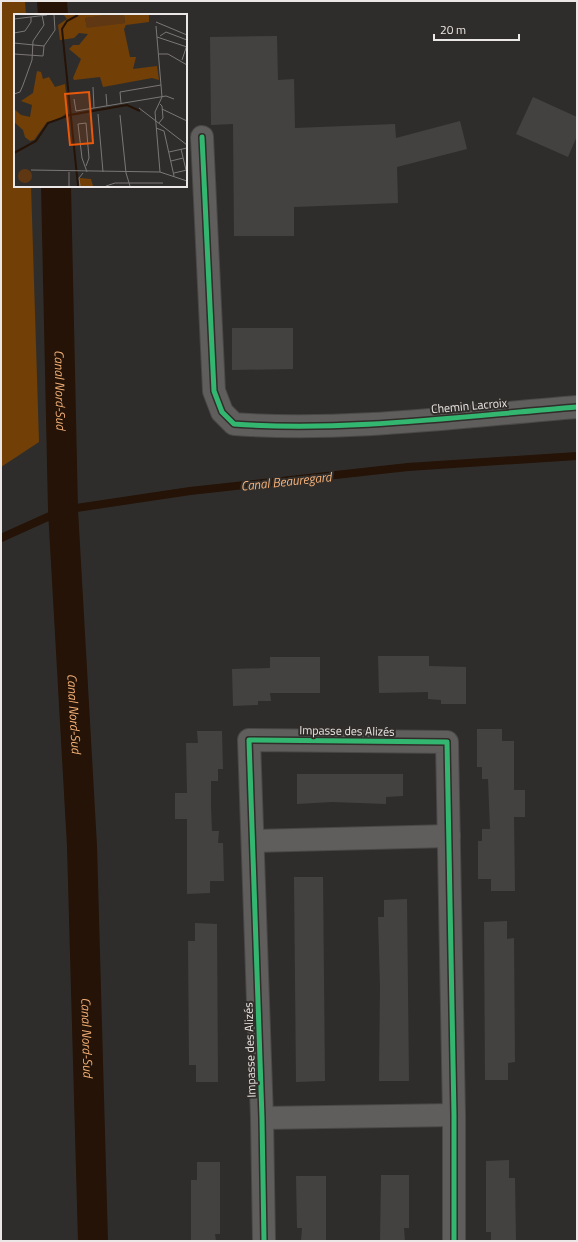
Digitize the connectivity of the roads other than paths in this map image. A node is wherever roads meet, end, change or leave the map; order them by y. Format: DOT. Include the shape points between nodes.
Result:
graph roads {
  1 [pos="202,136"];
  2 [pos="577,407"];
  3 [pos="449,836"];
  4 [pos="253,841"];
  5 [pos="454,1115"];
  6 [pos="262,1118"];
  7 [pos="264,1241"];
  8 [pos="454,1241"];
  1 -- 2 [label="street, Chemin Lacroix" via="214,391 222,412 234,424 362,424"];
  3 -- 4 [label="street"];
  3 -- 4 [label="street, Impasse des Alizés" via="447,742 249,740"];
  3 -- 5 [label="street, Impasse des Alizés"];
  4 -- 6 [label="street, Impasse des Alizés"];
  5 -- 6 [label="street"];
  5 -- 8 [label="street, Impasse des Alizés"];
  6 -- 7 [label="street, Impasse des Alizés"];
}
